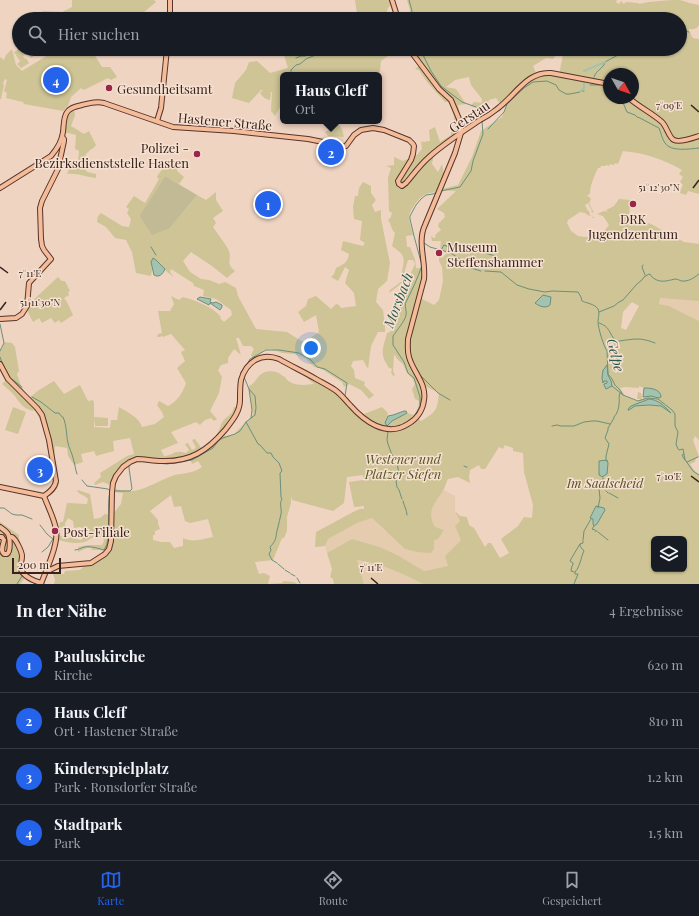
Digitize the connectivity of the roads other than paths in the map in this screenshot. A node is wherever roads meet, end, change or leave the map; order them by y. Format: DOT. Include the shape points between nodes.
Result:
graph roads {
  1 [pos="170,0"];
  2 [pos="392,0"];
  3 [pos="170,12"];
  4 [pos="396,12"];
  5 [pos="167,56"];
  6 [pos="414,56"];
  7 [pos="603,83"];
  8 [pos="636,104"];
  9 [pos="157,121"];
  10 [pos="461,127"];
  11 [pos="466,129"];
  12 [pos="461,133"];
  13 [pos="699,136"];
  14 [pos="62,138"];
  15 [pos="427,159"];
  16 [pos="0,188"];
  17 [pos="0,319"];
  18 [pos="0,364"];
  19 [pos="0,487"];
  20 [pos="44,496"];
  21 [pos="0,527"];
  22 [pos="0,536"];
  23 [pos="9,537"];
  24 [pos="46,570"];
  25 [pos="41,584"];
  1 -- 3 [label="main road"];
  2 -- 4 [label="main road"];
  5 -- 9 [label="main road"];
  6 -- 10 [label="main road" via="439,89 451,100"];
  7 -- 11 [label="main road, Gerstau" via="542,73 520,86 501,106"];
  8 -- 13 [label="main road" via="660,121 676,141"];
  9 -- 14 [label="main road, Hastener Straße" via="92,102 66,112"];
  9 -- 15 [label="main road, Hastener Straße" via="174,127 308,139 342,147 361,130 384,130 409,140 414,146 411,160 398,180 401,186 406,184"];
  10 -- 11 [label="main road"];
  10 -- 12 [label="main road"];
  11 -- 12 [label="main road, Gerstau"];
  12 -- 15 [label="main road, Gerstau"];
  12 -- 24 [label="main road" via="423,229 421,242 424,279 408,339 410,360 425,392 423,406 415,419 405,426 387,430 360,416 335,389 279,359 257,359 244,373 239,408 234,417 220,436 204,451 176,461 133,460 120,470 112,486 111,541 107,551 89,564 60,566"];
  14 -- 16 [label="main road" via="57,149 48,158"];
  14 -- 17 [label="main road" via="64,141 58,169 40,208 42,246 51,259 28,283 27,304 22,314 14,318"];
  18 -- 20 [label="main road" via="8,379 43,417 56,481"];
  19 -- 20 [label="main road"];
  20 -- 24 [label="main road" via="56,527 53,551"];
  21 -- 23 [label="main road"];
  22 -- 23 [label="main road" via="4,540 3,554 10,550"];
  23 -- 25 [label="main road" via="14,539 21,552 22,572"];
  24 -- 25 [label="main road"];
}
